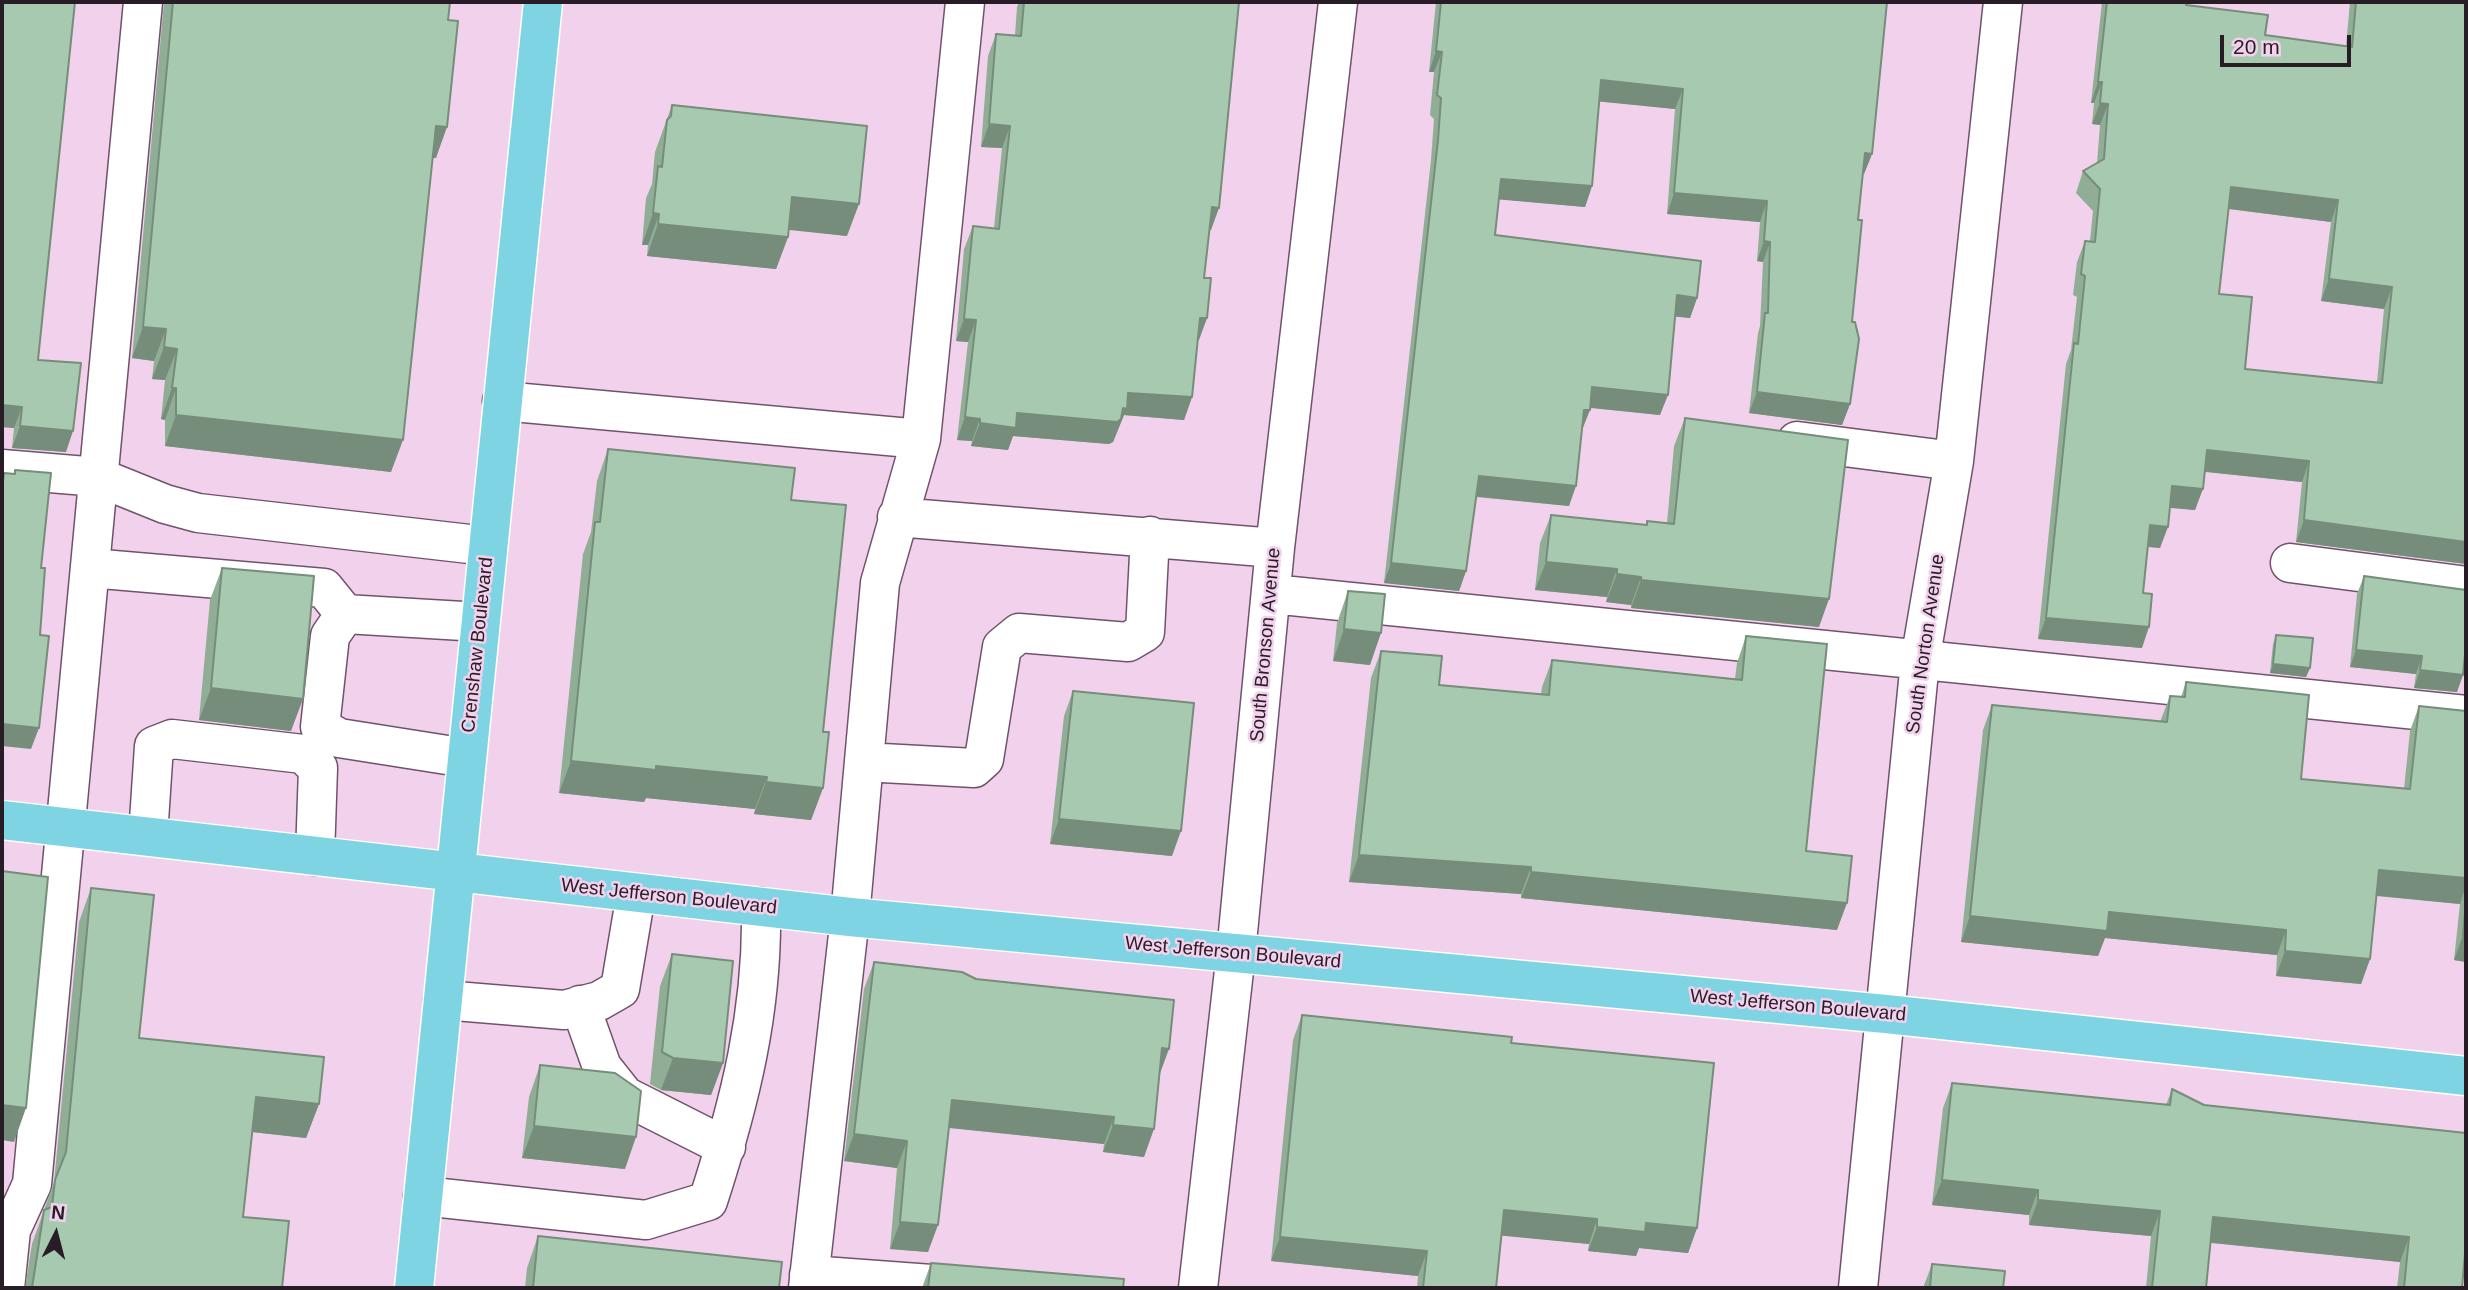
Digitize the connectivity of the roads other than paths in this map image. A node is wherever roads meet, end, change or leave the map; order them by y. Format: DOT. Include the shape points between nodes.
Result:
graph roads {
  1 [pos="143,2"];
  2 [pos="543,2"];
  3 [pos="965,2"];
  4 [pos="1338,2"];
  5 [pos="2003,2"];
  6 [pos="502,401"];
  7 [pos="1762,437"];
  8 [pos="921,439"];
  9 [pos="1954,461"];
  10 [pos="2,469"];
  11 [pos="98,477"];
  12 [pos="897,517"];
  13 [pos="1150,536"];
  14 [pos="487,546"];
  15 [pos="1275,548"];
  16 [pos="2290,563"];
  17 [pos="90,568"];
  18 [pos="2466,586"];
  19 [pos="1272,594"];
  20 [pos="345,614"];
  21 [pos="480,622"];
  22 [pos="1920,661"];
  23 [pos="2466,715"];
  24 [pos="328,753"];
  25 [pos="466,758"];
  26 [pos="864,762"];
  27 [pos="2,820"];
  28 [pos="67,826"];
  29 [pos="148,836"];
  30 [pos="315,856"];
  31 [pos="455,874"];
  32 [pos="636,894"];
  33 [pos="761,907"];
  34 [pos="850,917"];
  35 [pos="1236,953"];
  36 [pos="443,1000"];
  37 [pos="580,1005"];
  38 [pos="1886,1014"];
  39 [pos="2466,1076"];
  40 [pos="726,1147"];
  41 [pos="17,1182"];
  42 [pos="423,1196"];
  43 [pos="809,1282"];
  44 [pos="5,1288"];
  45 [pos="414,1288"];
  46 [pos="986,1288"];
  47 [pos="1198,1288"];
  48 [pos="1858,1288"];
  1 -- 11 [label="street"];
  2 -- 6 [label="main road, Crenshaw Boulevard"];
  3 -- 8 [label="street"];
  4 -- 15 [label="street, South Bronson Avenue"];
  5 -- 9 [label="street, South Norton Avenue"];
  6 -- 8 [label="street"];
  6 -- 14 [label="main road, Crenshaw Boulevard"];
  7 -- 9 [label="street"];
  8 -- 12 [label="street"];
  9 -- 22 [label="street, South Norton Avenue"];
  10 -- 11 [label="street"];
  11 -- 14 [label="street" via="198,513"];
  11 -- 17 [label="street"];
  12 -- 13 [label="street"];
  12 -- 26 [label="street" via="880,583"];
  13 -- 15 [label="street"];
  13 -- 26 [label="street" via="1145,632 1128,642 1019,633 1010,640 1002,647 984,759 974,768"];
  14 -- 21 [label="main road, Crenshaw Boulevard"];
  15 -- 19 [label="street, South Bronson Avenue"];
  16 -- 18 [label="street"];
  17 -- 20 [label="street" via="324,588"];
  17 -- 28 [label="street"];
  19 -- 22 [label="street"];
  19 -- 35 [label="street, South Bronson Avenue"];
  20 -- 21 [label="street"];
  20 -- 24 [label="street" via="330,636 320,727"];
  21 -- 25 [label="main road, Crenshaw Boulevard"];
  22 -- 23 [label="street"];
  22 -- 38 [label="street, South Norton Avenue"];
  24 -- 25 [label="street"];
  24 -- 29 [label="street" via="172,739 154,746"];
  24 -- 30 [label="street"];
  25 -- 31 [label="main road, Crenshaw Boulevard"];
  26 -- 34 [label="street"];
  27 -- 28 [label="main road, West Jefferson Boulevard"];
  28 -- 29 [label="main road, West Jefferson Boulevard"];
  28 -- 41 [label="street"];
  29 -- 30 [label="main road, West Jefferson Boulevard"];
  30 -- 31 [label="main road, West Jefferson Boulevard"];
  31 -- 32 [label="main road, West Jefferson Boulevard"];
  31 -- 36 [label="main road, Crenshaw Boulevard"];
  32 -- 33 [label="main road, West Jefferson Boulevard"];
  32 -- 37 [label="street" via="620,989 600,1001"];
  33 -- 34 [label="main road, West Jefferson Boulevard"];
  33 -- 40 [label="street" via="762,963 740,1099"];
  34 -- 35 [label="main road, West Jefferson Boulevard"];
  34 -- 43 [label="street"];
  35 -- 38 [label="main road, West Jefferson Boulevard"];
  35 -- 47 [label="street, South Bronson Avenue"];
  36 -- 37 [label="street" via="564,1010"];
  36 -- 42 [label="main road, Crenshaw Boulevard"];
  37 -- 40 [label="street" via="602,1067 625,1096"];
  38 -- 39 [label="main road, West Jefferson Boulevard"];
  38 -- 48 [label="street, South Norton Avenue"];
  40 -- 42 [label="street" via="708,1200 646,1220"];
  41 -- 44 [label="street"];
  42 -- 45 [label="main road, Crenshaw Boulevard"];
  43 -- 46 [label="street"];
}
